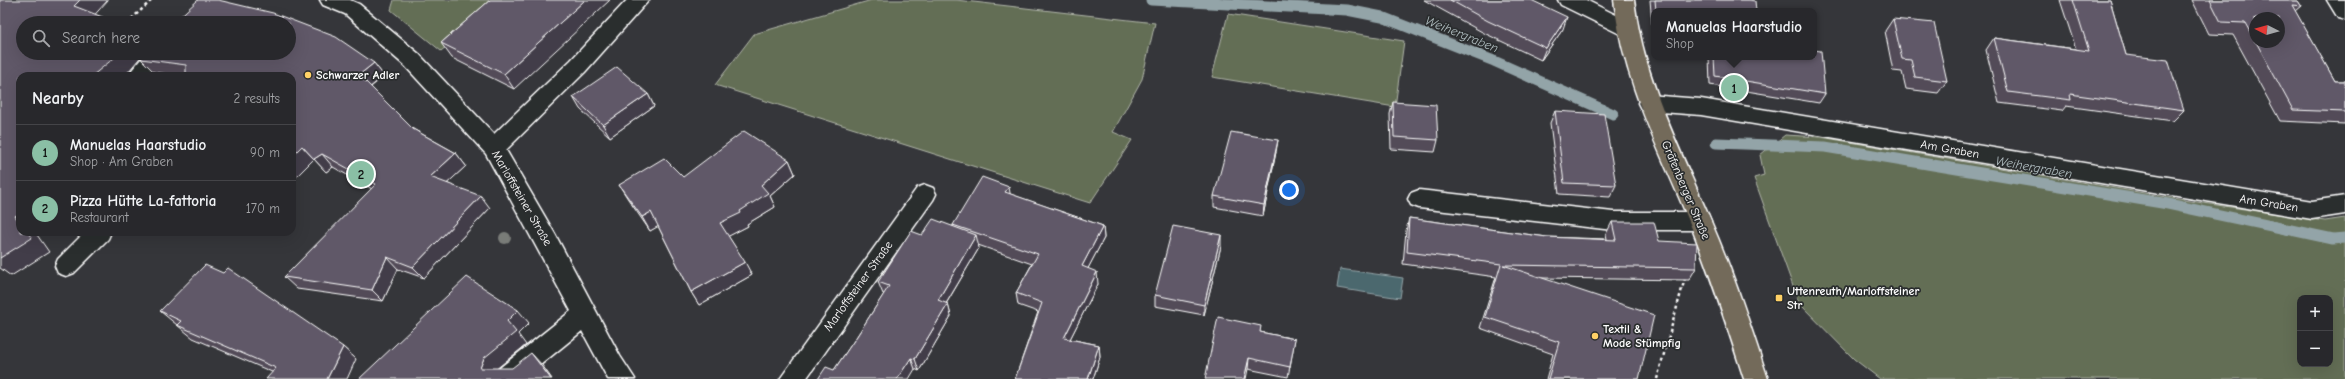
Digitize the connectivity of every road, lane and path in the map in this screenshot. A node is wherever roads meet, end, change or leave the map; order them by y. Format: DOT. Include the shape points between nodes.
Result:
graph roads {
  1 [pos="152,0"];
  2 [pos="330,0"];
  3 [pos="639,0"];
  4 [pos="1568,0"];
  5 [pos="1624,0"];
  6 [pos="2337,0"];
  7 [pos="357,5"];
  8 [pos="2345,13"];
  9 [pos="135,16"];
  10 [pos="1626,28"];
  11 [pos="151,60"];
  12 [pos="140,72"];
  13 [pos="1648,103"];
  14 [pos="494,148"];
  15 [pos="925,194"];
  16 [pos="1419,199"];
  17 [pos="2345,205"];
  18 [pos="1700,221"];
  19 [pos="96,236"];
  20 [pos="66,266"];
  21 [pos="1686,274"];
  22 [pos="585,314"];
  23 [pos="505,379"];
  24 [pos="623,379"];
  25 [pos="792,379"];
  26 [pos="1657,379"];
  27 [pos="1756,379"];
  1 -- 9 [label="path"];
  2 -- 7 [label="street, Marloffsteiner Straße"];
  3 -- 14 [label="street" via="578,66"];
  4 -- 10 [label="street"];
  5 -- 10 [label="main road, Gräfenberger Straße"];
  6 -- 8 [label="street"];
  7 -- 14 [label="street, Marloffsteiner Straße"];
  10 -- 13 [label="main road, Gräfenberger Straße" via="1634,65"];
  11 -- 12 [label="street"];
  13 -- 17 [label="street, Am Graben" via="1724,110 2312,210"];
  13 -- 18 [label="main road, Gräfenberger Straße"];
  14 -- 22 [label="street, Marloffsteiner Straße"];
  15 -- 25 [label="street, Marloffsteiner Straße"];
  16 -- 18 [label="street" via="1612,221"];
  18 -- 27 [label="main road, Gräfenberger Straße" via="1731,301"];
  19 -- 20 [label="street"];
  21 -- 26 [label="path"];
  22 -- 23 [label="street"];
  22 -- 24 [label="street, Marloffsteiner Straße" via="611,364"];
}
